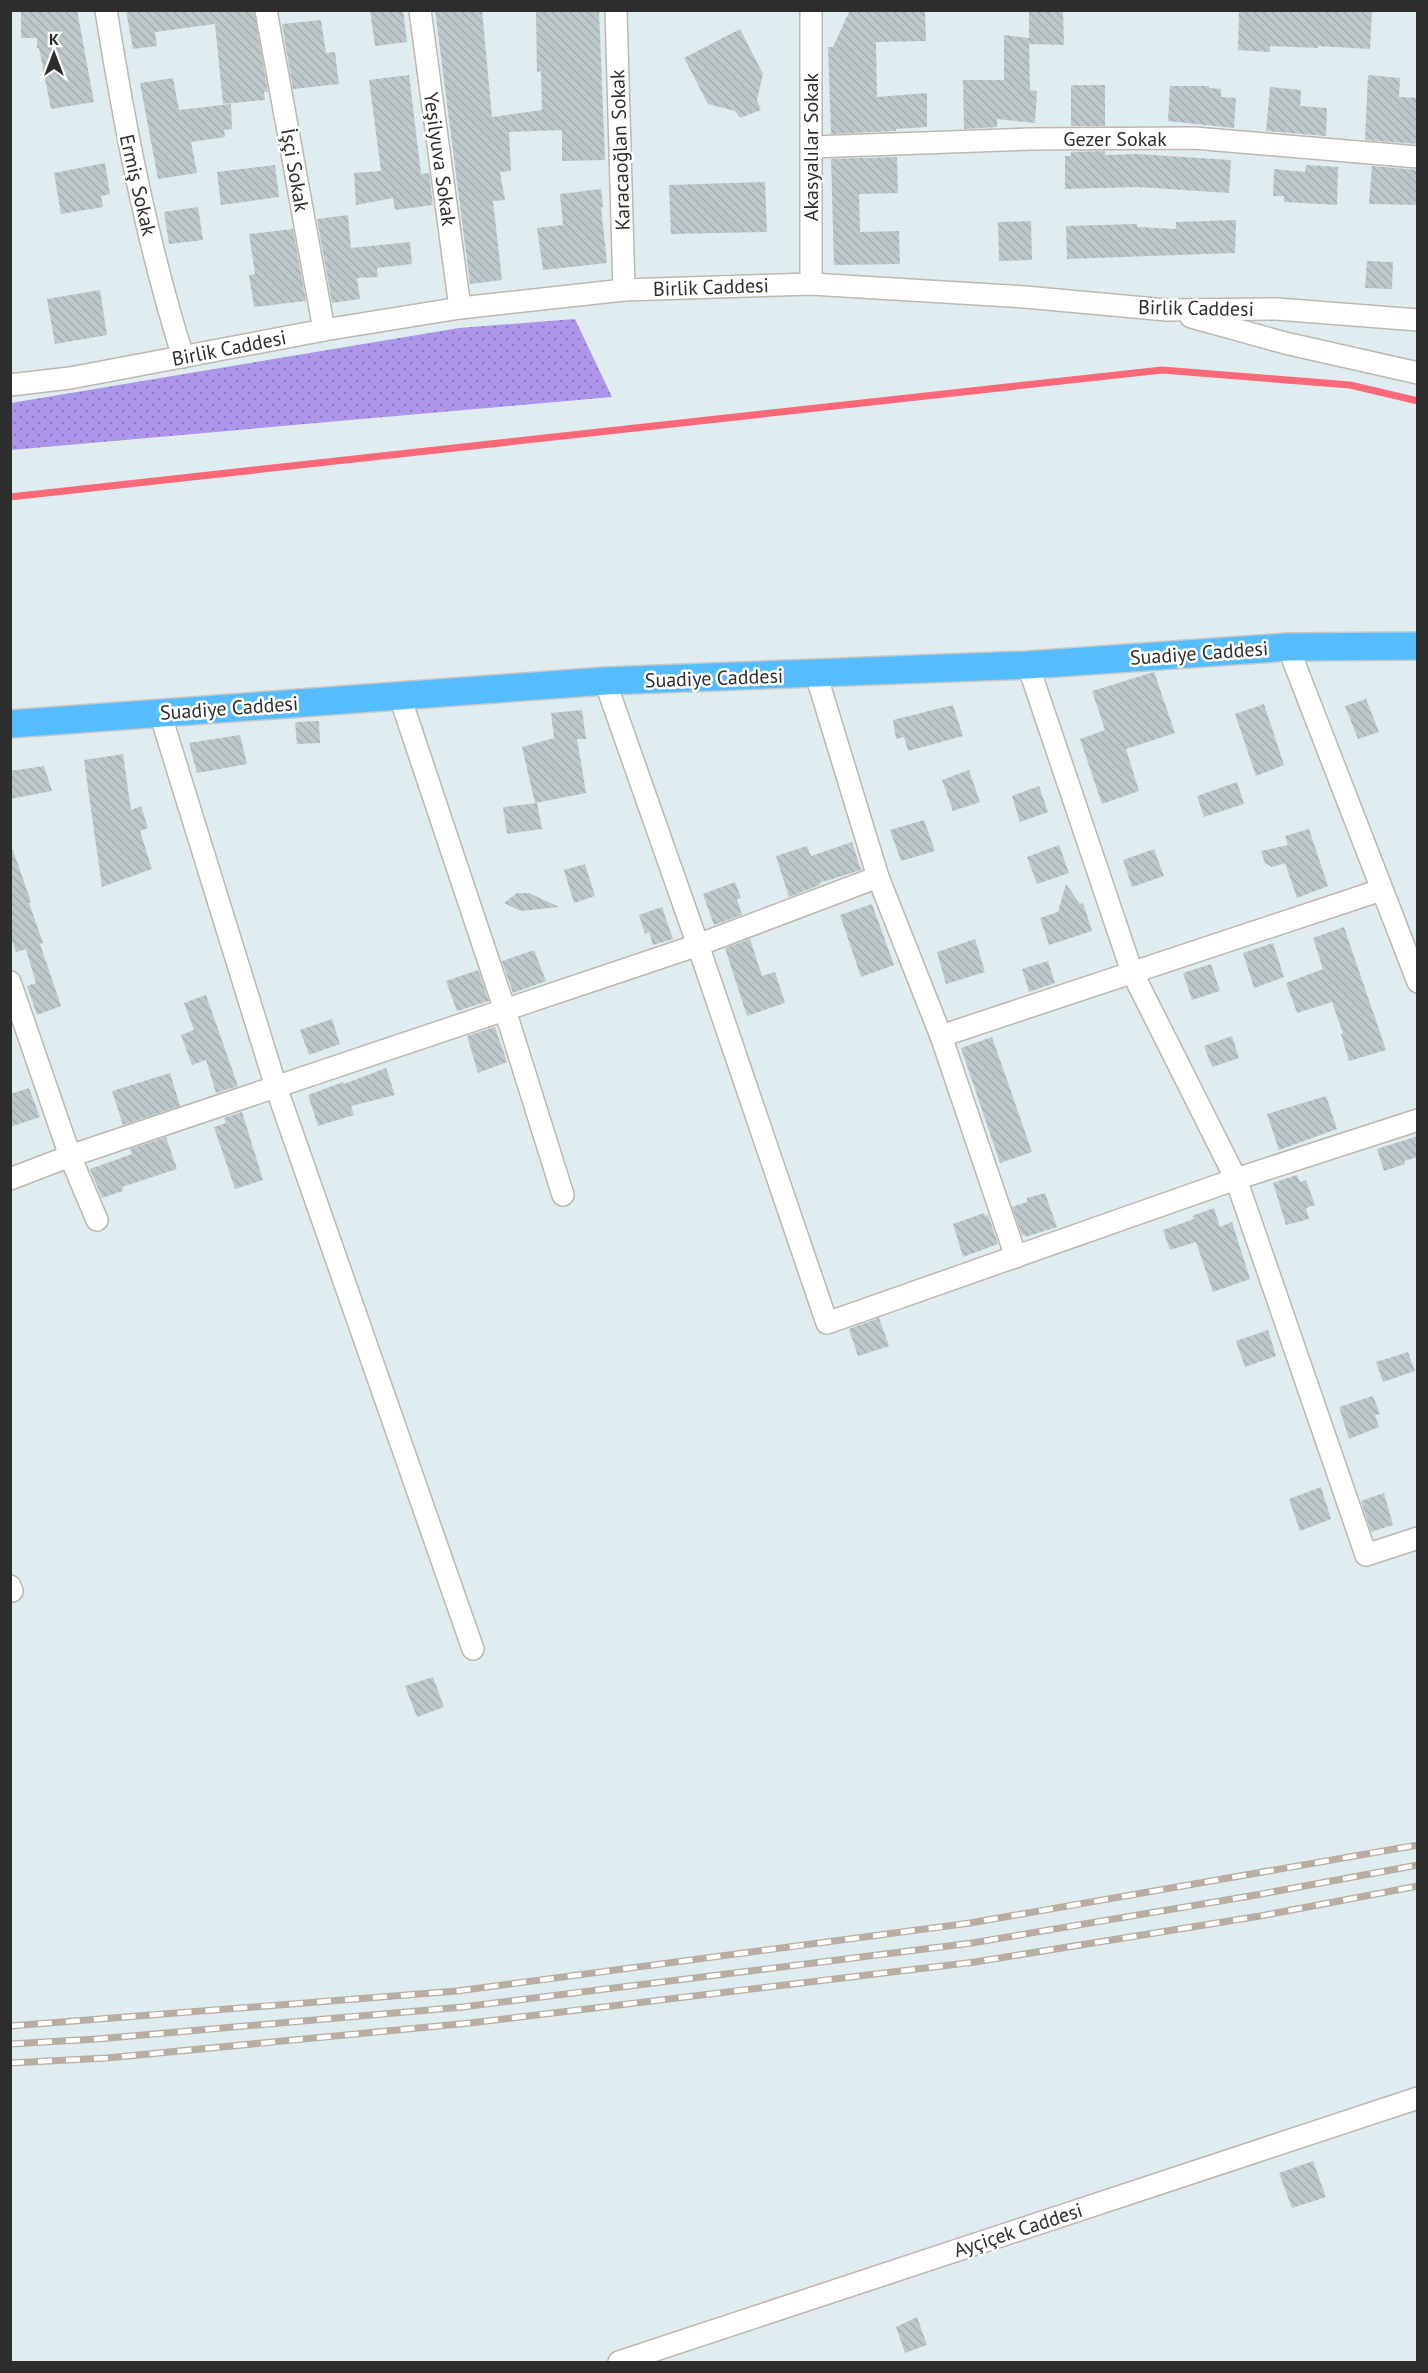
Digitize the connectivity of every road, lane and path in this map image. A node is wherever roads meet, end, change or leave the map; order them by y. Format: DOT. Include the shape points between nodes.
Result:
graph roads {
  1 [pos="106,10"];
  2 [pos="266,10"];
  3 [pos="420,10"];
  4 [pos="616,10"];
  5 [pos="811,10"];
  6 [pos="812,147"];
  7 [pos="1418,157"];
  8 [pos="811,284"];
  9 [pos="624,290"];
  10 [pos="460,308"];
  11 [pos="1167,310"];
  12 [pos="1418,320"];
  13 [pos="324,330"];
  14 [pos="183,357"];
  15 [pos="1418,373"];
  16 [pos="10,385"];
  17 [pos="1418,646"];
  18 [pos="1288,647"];
  19 [pos="1028,665"];
  20 [pos="816,674"];
  21 [pos="605,681"];
  22 [pos="400,697"];
  23 [pos="160,713"];
  24 [pos="10,724"];
  25 [pos="878,877"];
  26 [pos="1381,890"];
  27 [pos="698,945"];
  28 [pos="1132,972"];
  29 [pos="10,982"];
  30 [pos="1418,982"];
  31 [pos="506,1010"];
  32 [pos="941,1036"];
  33 [pos="276,1087"];
  34 [pos="1418,1120"];
  35 [pos="70,1156"];
  36 [pos="10,1179"];
  37 [pos="1236,1179"];
  38 [pos="563,1195"];
  39 [pos="97,1220"];
  40 [pos="1016,1257"];
  41 [pos="1418,1538"];
  42 [pos="473,1649"];
  43 [pos="1418,2098"];
  44 [pos="619,2362"];
  1 -- 14 [label="street, Ermiş Sokak" via="125,127 161,287"];
  2 -- 13 [label="street, İşçi Sokak"];
  3 -- 10 [label="street, Yeşilyuva Sokak"];
  4 -- 9 [label="street, Karacaoğlan Sokak"];
  5 -- 6 [label="street, Akasyalılar Sokak"];
  6 -- 7 [label="street, Gezer Sokak" via="1194,138"];
  6 -- 8 [label="street, Akasyalılar Sokak"];
  8 -- 9 [label="street, Birlik Caddesi"];
  8 -- 11 [label="street, Birlik Caddesi"];
  9 -- 10 [label="street, Birlik Caddesi"];
  10 -- 13 [label="street, Birlik Caddesi"];
  11 -- 12 [label="street, Birlik Caddesi" via="1277,309"];
  11 -- 15 [label="street" via="1285,343"];
  13 -- 14 [label="street, Birlik Caddesi"];
  14 -- 16 [label="street, Birlik Caddesi"];
  17 -- 18 [label="main road, Suadiye Caddesi"];
  18 -- 19 [label="main road, Suadiye Caddesi"];
  18 -- 26 [label="street"];
  19 -- 20 [label="main road, Suadiye Caddesi"];
  19 -- 28 [label="street"];
  20 -- 21 [label="main road, Suadiye Caddesi"];
  20 -- 25 [label="street"];
  21 -- 22 [label="main road, Suadiye Caddesi"];
  21 -- 27 [label="street"];
  22 -- 23 [label="main road, Suadiye Caddesi"];
  22 -- 31 [label="street"];
  23 -- 24 [label="main road, Suadiye Caddesi"];
  23 -- 33 [label="street"];
  25 -- 27 [label="street"];
  25 -- 32 [label="street"];
  26 -- 28 [label="street"];
  26 -- 30 [label="street"];
  27 -- 31 [label="street"];
  27 -- 40 [label="street" via="827,1323"];
  28 -- 32 [label="street"];
  28 -- 37 [label="street"];
  29 -- 35 [label="street"];
  31 -- 33 [label="street"];
  31 -- 38 [label="street"];
  32 -- 40 [label="street"];
  33 -- 35 [label="street"];
  33 -- 42 [label="street"];
  34 -- 37 [label="street"];
  35 -- 36 [label="street"];
  35 -- 39 [label="street"];
  37 -- 40 [label="street"];
  37 -- 41 [label="street" via="1366,1555"];
  43 -- 44 [label="street, Ayçiçek Caddesi"];
}
